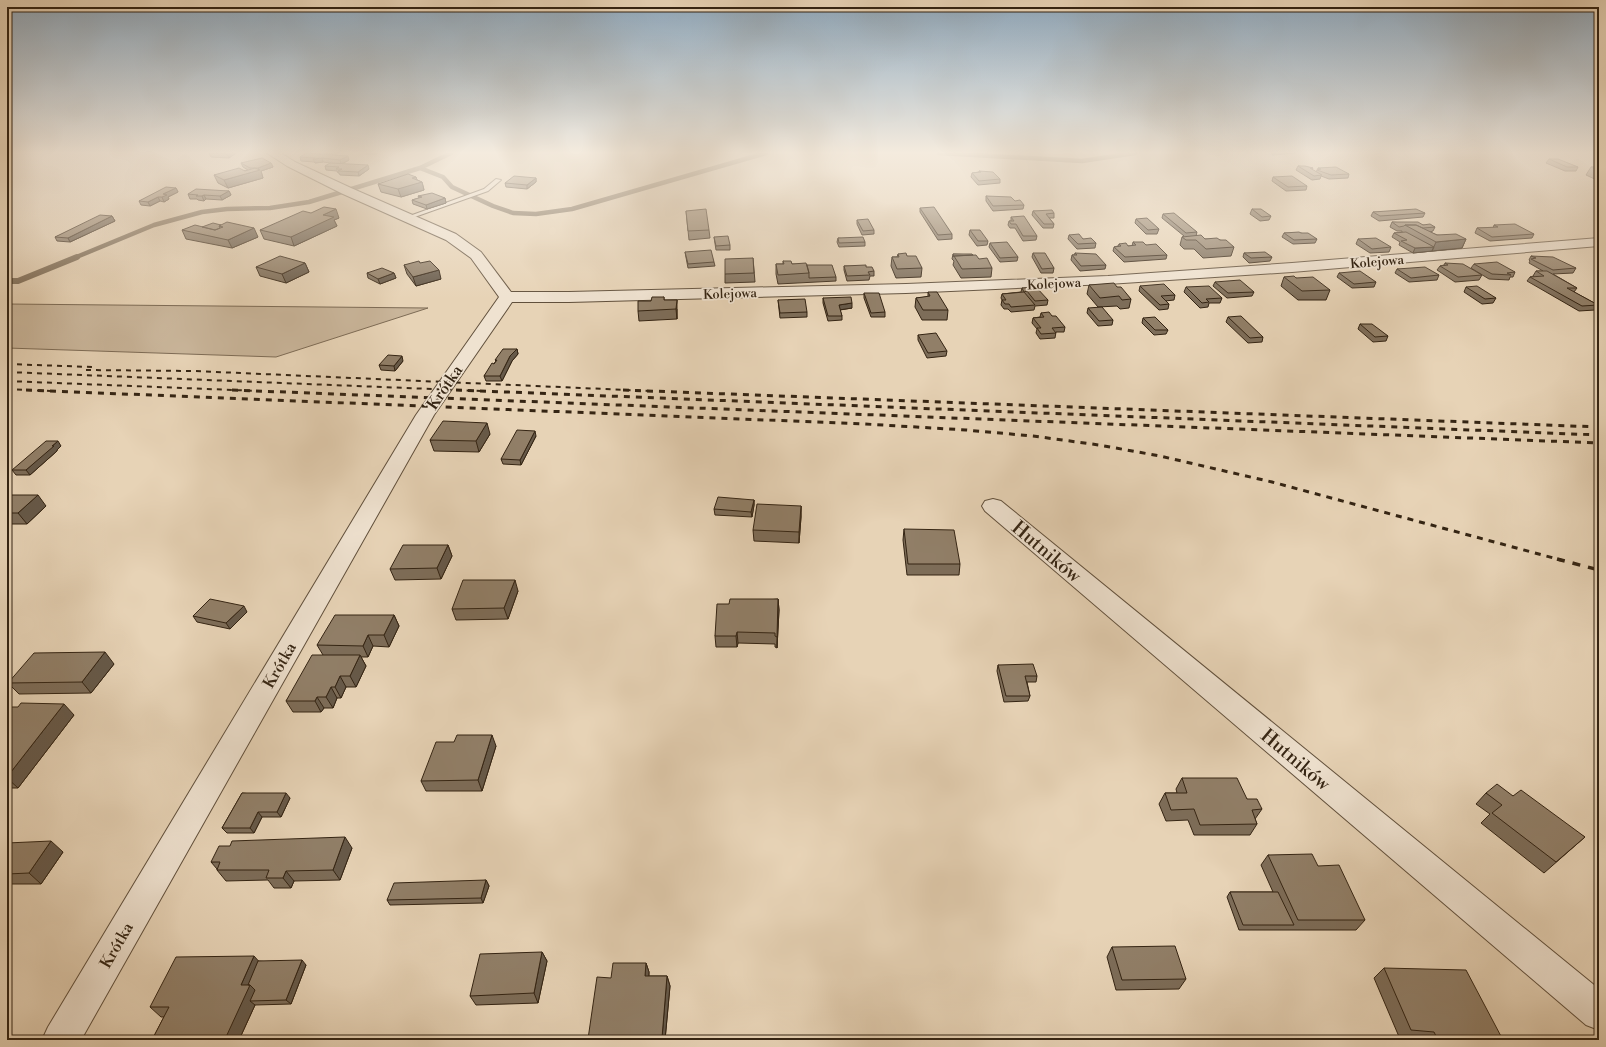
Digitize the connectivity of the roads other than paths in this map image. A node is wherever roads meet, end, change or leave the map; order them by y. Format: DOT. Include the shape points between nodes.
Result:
graph roads {
  1 [pos="370,202"];
  2 [pos="452,202"];
  3 [pos="407,218"];
  4 [pos="1599,242"];
  5 [pos="507,297"];
  6 [pos="993,506"];
  7 [pos="1599,1012"];
  8 [pos="61,1040"];
  1 -- 3 [label="street"];
  2 -- 3 [label="lane"];
  3 -- 5 [label="street" via="451,237 468,248"];
  4 -- 5 [label="street, Kolejowa" via="1340,265 1098,281 920,288"];
  5 -- 8 [label="street, Krótka" via="425,415"];
  6 -- 7 [label="street, Hutników"];
}
